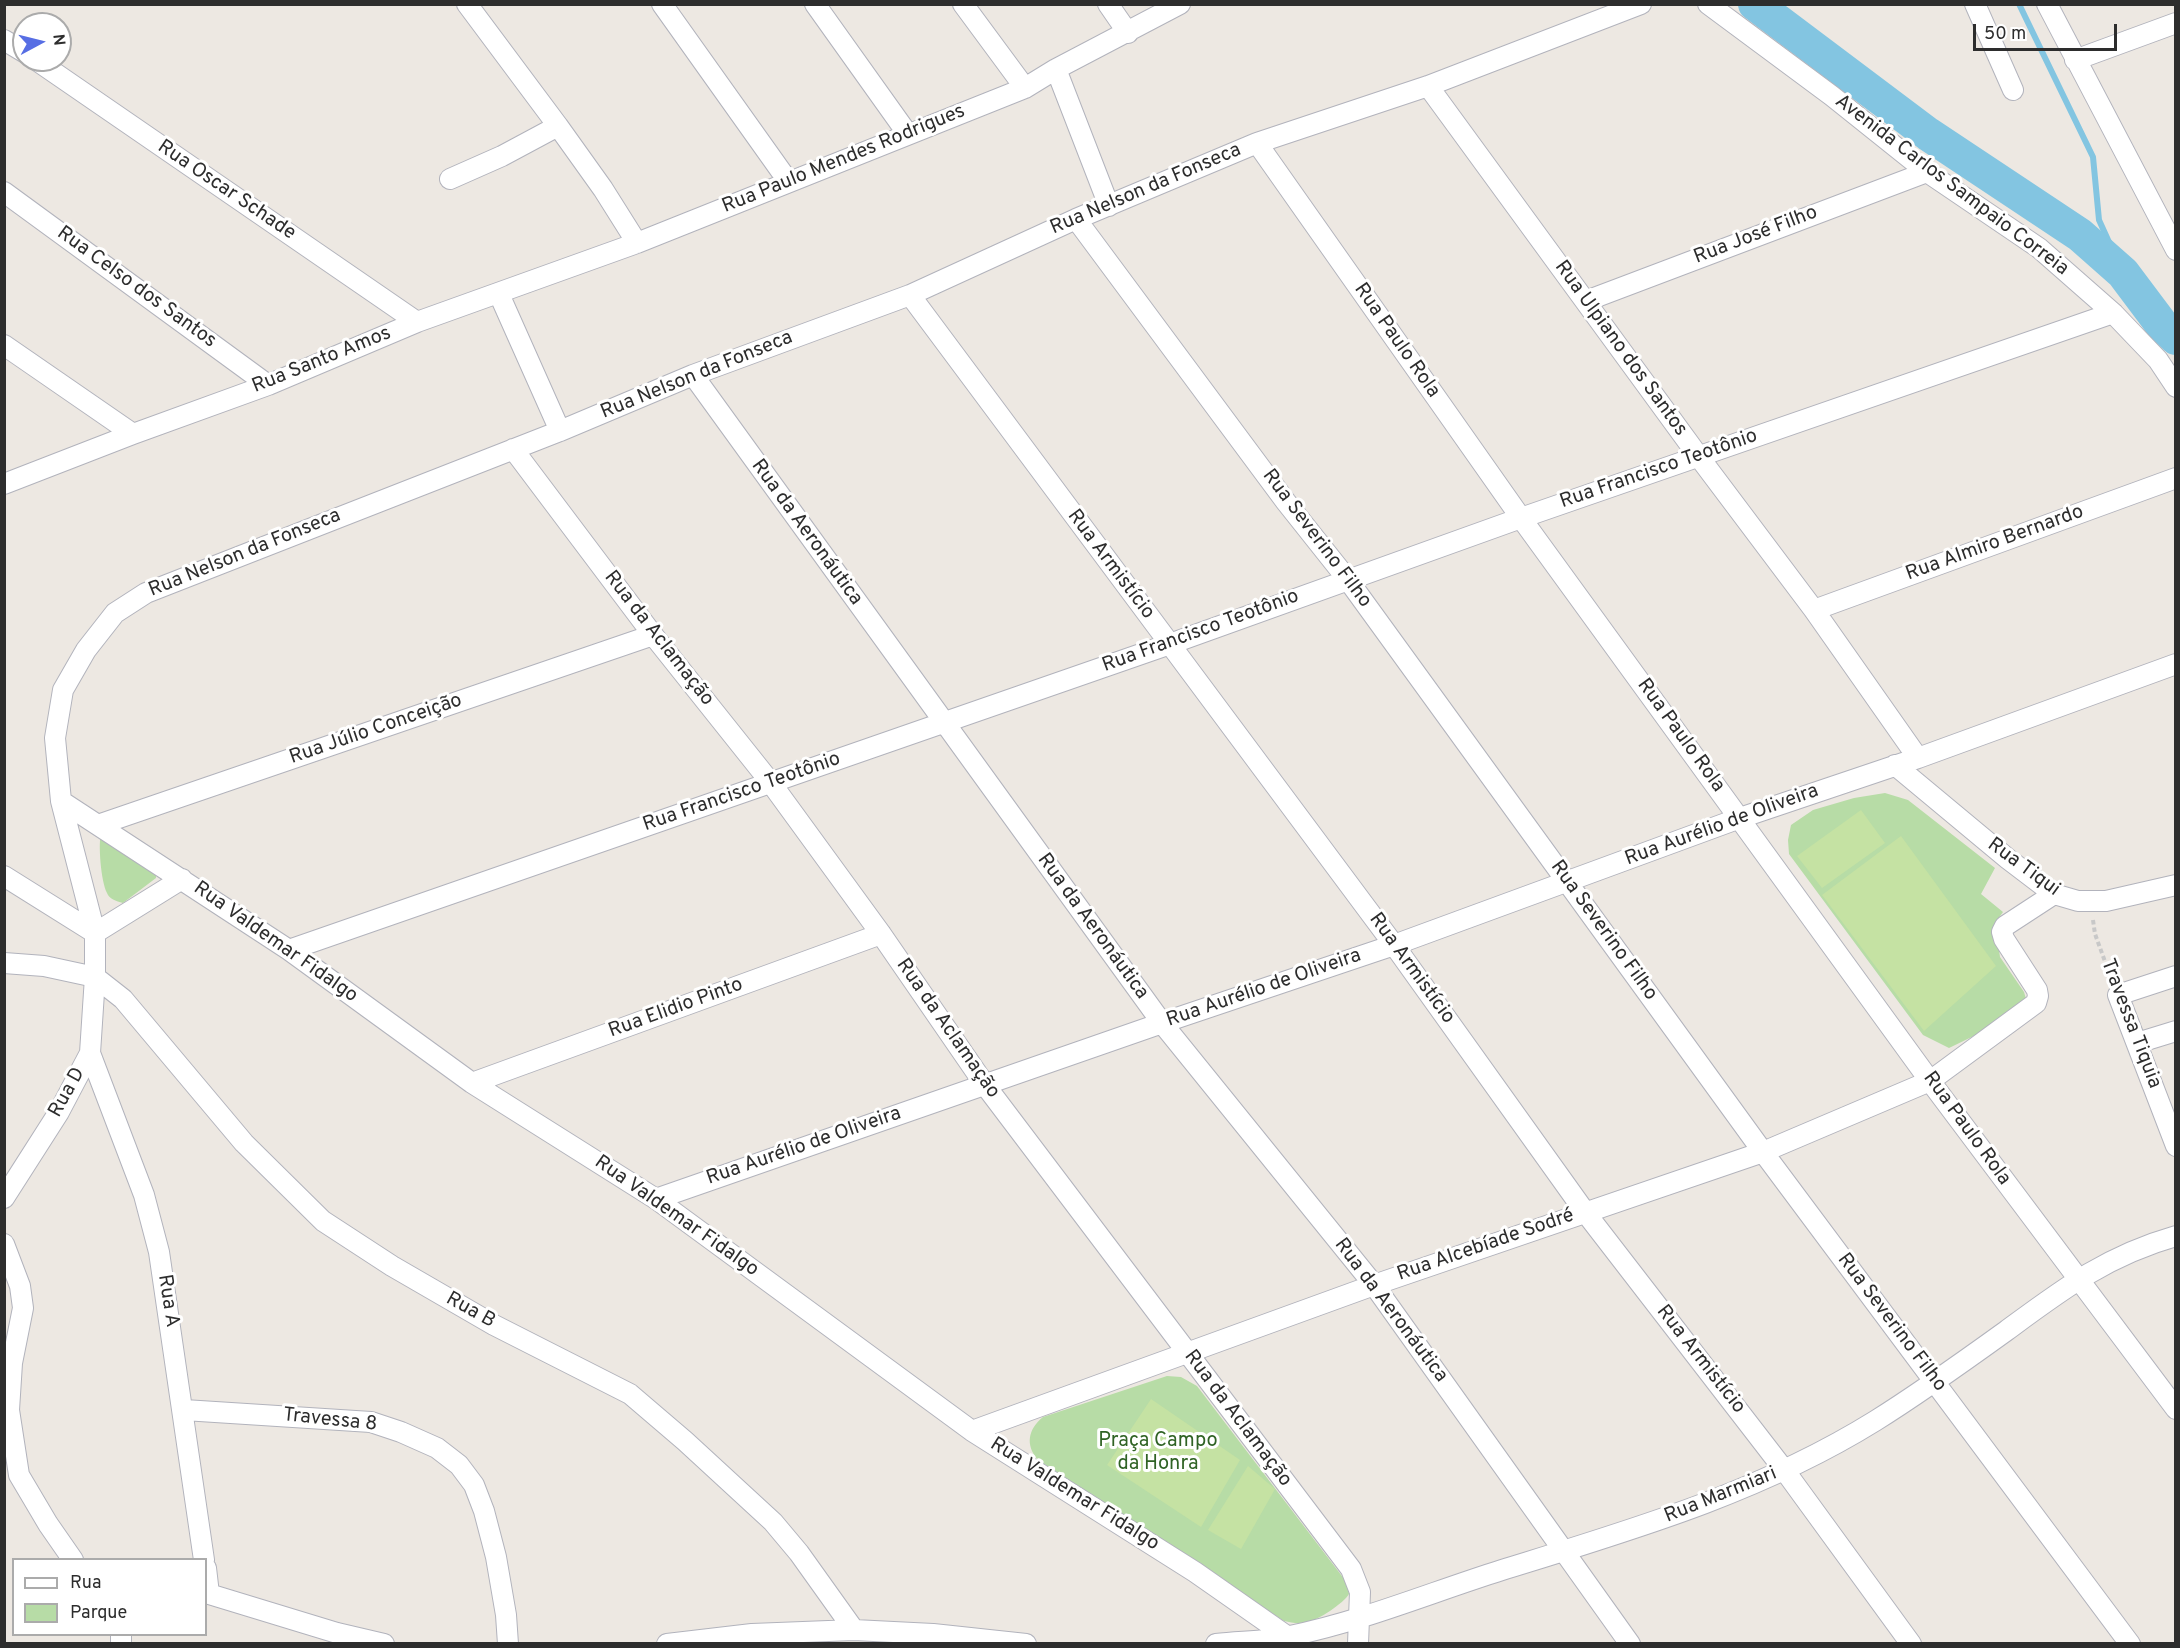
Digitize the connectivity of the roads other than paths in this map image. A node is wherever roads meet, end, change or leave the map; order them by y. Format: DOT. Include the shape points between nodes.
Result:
graph roads {
  1 [pos="467,4"];
  2 [pos="662,4"];
  3 [pos="815,4"];
  4 [pos="963,4"];
  5 [pos="1108,4"];
  6 [pos="1180,4"];
  7 [pos="1641,4"];
  8 [pos="1708,4"];
  9 [pos="1975,4"];
  10 [pos="2048,4"];
  11 [pos="2175,23"];
  12 [pos="1128,33"];
  13 [pos="2075,60"];
  14 [pos="1056,69"];
  15 [pos="45,72"];
  16 [pos="1428,86"];
  17 [pos="1025,88"];
  18 [pos="2013,90"];
  19 [pos="558,126"];
  20 [pos="907,134"];
  21 [pos="1257,143"];
  22 [pos="1927,172"];
  23 [pos="450,179"];
  24 [pos="788,181"];
  25 [pos="4,192"];
  26 [pos="1109,206"];
  27 [pos="1076,219"];
  28 [pos="636,243"];
  29 [pos="2175,250"];
  30 [pos="499,294"];
  31 [pos="910,295"];
  32 [pos="1586,301"];
  33 [pos="2113,313"];
  34 [pos="417,322"];
  35 [pos="4,345"];
  36 [pos="693,375"];
  37 [pos="268,384"];
  38 [pos="2175,387"];
  39 [pos="560,431"];
  40 [pos="133,434"];
  41 [pos="513,449"];
  42 [pos="1699,457"];
  43 [pos="2175,478"];
  44 [pos="4,484"];
  45 [pos="1521,518"];
  46 [pos="1348,580"];
  47 [pos="1814,610"];
  48 [pos="653,635"];
  49 [pos="1170,644"];
  50 [pos="2175,664"];
  51 [pos="942,722"];
  52 [pos="1918,758"];
  53 [pos="1895,765"];
  54 [pos="771,783"];
  55 [pos="61,801"];
  56 [pos="1740,818"];
  57 [pos="98,825"];
  58 [pos="4,876"];
  59 [pos="182,879"];
  60 [pos="1568,882"];
  61 [pos="2175,885"];
  62 [pos="2054,894"];
  63 [pos="95,933"];
  64 [pos="881,934"];
  65 [pos="1394,945"];
  66 [pos="289,950"];
  67 [pos="4,963"];
  68 [pos="2175,976"];
  69 [pos="95,977"];
  70 [pos="1162,1023"];
  71 [pos="2175,1031"];
  72 [pos="2137,1043"];
  73 [pos="90,1053"];
  74 [pos="1930,1081"];
  75 [pos="471,1083"];
  76 [pos="985,1085"];
  77 [pos="2175,1146"];
  78 [pos="1764,1152"];
  79 [pos="4,1198"];
  80 [pos="656,1199"];
  81 [pos="1585,1212"];
  82 [pos="2175,1236"];
  83 [pos="4,1244"];
  84 [pos="2077,1280"];
  85 [pos="1374,1285"];
  86 [pos="1186,1352"];
  87 [pos="1934,1382"];
  88 [pos="2175,1409"];
  89 [pos="184,1410"];
  90 [pos="972,1431"];
  91 [pos="1785,1471"];
  92 [pos="1564,1552"];
  93 [pos="72,1558"];
  94 [pos="204,1558"];
  95 [pos="207,1595"];
  96 [pos="1359,1618"];
  97 [pos="854,1630"];
  98 [pos="1288,1637"];
  99 [pos="330,1638"];
  100 [pos="384,1644"];
  101 [pos="508,1644"];
  102 [pos="667,1644"];
  103 [pos="1026,1644"];
  104 [pos="1216,1644"];
  105 [pos="1358,1644"];
  106 [pos="1630,1644"];
  107 [pos="1911,1644"];
  108 [pos="2130,1644"];
  1 -- 19 [label="street"];
  2 -- 24 [label="street"];
  3 -- 20 [label="street"];
  4 -- 17 [label="street"];
  5 -- 12 [label="street"];
  6 -- 12 [label="street, Rua Paulo Mendes Rodrigues"];
  7 -- 16 [label="street, Rua Nelson da Fonseca"];
  8 -- 22 [label="street, Avenida Carlos Sampaio Correia"];
  9 -- 18 [label="street"];
  10 -- 13 [label="street"];
  11 -- 13 [label="street"];
  12 -- 14 [label="street, Rua Paulo Mendes Rodrigues"];
  13 -- 29 [label="street"];
  14 -- 17 [label="street, Rua Paulo Mendes Rodrigues"];
  14 -- 26 [label="street"];
  15 -- 34 [label="street, Rua Oscar Schade"];
  16 -- 21 [label="street, Rua Nelson da Fonseca"];
  16 -- 32 [label="street, Rua Ulpiano dos Santos"];
  17 -- 20 [label="street, Rua Paulo Mendes Rodrigues"];
  19 -- 23 [label="street"];
  19 -- 28 [label="street"];
  20 -- 24 [label="street, Rua Paulo Mendes Rodrigues"];
  21 -- 26 [label="street, Rua Nelson da Fonseca"];
  21 -- 45 [label="street, Rua Paulo Rola"];
  22 -- 32 [label="street, Rua José Filho"];
  22 -- 33 [label="street, Avenida Carlos Sampaio Correia" via="2039,248"];
  24 -- 28 [label="street, Rua Paulo Mendes Rodrigues"];
  25 -- 37 [label="street, Rua Celso dos Santos"];
  26 -- 27 [label="street, Rua Nelson da Fonseca"];
  27 -- 31 [label="street, Rua Nelson da Fonseca"];
  27 -- 46 [label="street, Rua Severino Filho"];
  28 -- 30 [label="street, Rua Paulo Mendes Rodrigues"];
  30 -- 34 [label="street, Rua Santo Amos"];
  30 -- 39 [label="street"];
  31 -- 36 [label="street, Rua Nelson da Fonseca"];
  31 -- 49 [label="street, Rua Armistício"];
  32 -- 42 [label="street, Rua Ulpiano dos Santos"];
  33 -- 38 [label="street, Avenida Carlos Sampaio Correia" via="2158,360"];
  33 -- 42 [label="street, Rua Francisco Teotônio"];
  34 -- 37 [label="street, Rua Santo Amos"];
  35 -- 40 [label="street"];
  36 -- 39 [label="street, Rua Nelson da Fonseca"];
  36 -- 51 [label="street, Rua da Aeronáutica"];
  37 -- 40 [label="street, Rua Santo Amos"];
  39 -- 41 [label="street, Rua Nelson da Fonseca"];
  40 -- 44 [label="street, Rua Santo Amos"];
  41 -- 48 [label="street, Rua da Aclamação"];
  41 -- 55 [label="street, Rua Nelson da Fonseca" via="146,592 115,613 86,650 63,690 55,738"];
  42 -- 45 [label="street, Rua Francisco Teotônio"];
  42 -- 47 [label="street, Rua Ulpiano dos Santos"];
  43 -- 47 [label="street, Rua Almiro Bernardo"];
  45 -- 46 [label="street, Rua Francisco Teotônio"];
  45 -- 56 [label="street, Rua Paulo Rola"];
  46 -- 49 [label="street, Rua Francisco Teotônio"];
  46 -- 60 [label="street, Rua Severino Filho"];
  47 -- 52 [label="street, Rua Ulpiano dos Santos"];
  48 -- 54 [label="street, Rua da Aclamação"];
  48 -- 57 [label="street, Rua Júlio Conceição"];
  49 -- 51 [label="street, Rua Francisco Teotônio"];
  49 -- 65 [label="street, Rua Armistício"];
  50 -- 52 [label="street, Rua Aurélio de Oliveira"];
  51 -- 54 [label="street, Rua Francisco Teotônio"];
  51 -- 70 [label="street, Rua da Aeronáutica"];
  52 -- 53 [label="street, Rua Aurélio de Oliveira"];
  53 -- 56 [label="street, Rua Aurélio de Oliveira"];
  53 -- 62 [label="street, Rua Tiqui"];
  54 -- 64 [label="street, Rua da Aclamação"];
  54 -- 66 [label="street, Rua Francisco Teotônio"];
  55 -- 57 [label="street, Rua Valdemar Fidalgo"];
  55 -- 63 [label="street, Rua Nelson da Fonseca"];
  56 -- 60 [label="street, Rua Aurélio de Oliveira"];
  56 -- 74 [label="street, Rua Paulo Rola"];
  57 -- 59 [label="street, Rua Valdemar Fidalgo"];
  58 -- 63 [label="street"];
  59 -- 63 [label="street"];
  59 -- 66 [label="street, Rua Valdemar Fidalgo"];
  60 -- 65 [label="street, Rua Aurélio de Oliveira"];
  60 -- 78 [label="street, Rua Severino Filho"];
  61 -- 62 [label="street, Rua Tiqui" via="2106,901 2078,901"];
  62 -- 74 [label="street, Rua Alcebíade Sodré" via="2005,926 2002,932 2037,990 2036,1003"];
  63 -- 69 [label="street, Rua Nelson da Fonseca"];
  64 -- 75 [label="street, Rua Elidio Pinto"];
  64 -- 76 [label="street, Rua da Aclamação"];
  65 -- 70 [label="street, Rua Aurélio de Oliveira"];
  65 -- 81 [label="street, Rua Armistício"];
  66 -- 75 [label="street, Rua Valdemar Fidalgo"];
  67 -- 69 [label="street" via="44,966"];
  68 -- 72 [label="street, Travessa Tiquia" via="2118,995"];
  69 -- 73 [label="street, Rua D"];
  69 -- 97 [label="street, Rua B" via="123,999 244,1143 323,1221 494,1325 630,1394 773,1522"];
  70 -- 76 [label="street, Rua Aurélio de Oliveira"];
  70 -- 85 [label="street, Rua da Aeronáutica"];
  71 -- 72 [label="street"];
  72 -- 77 [label="street, Travessa Tiquia"];
  73 -- 79 [label="street, Rua D"];
  73 -- 89 [label="street, Rua A" via="144,1195 159,1251"];
  74 -- 78 [label="street, Rua Alcebíade Sodré"];
  74 -- 84 [label="street, Rua Paulo Rola"];
  75 -- 80 [label="street, Rua Valdemar Fidalgo"];
  76 -- 80 [label="street, Rua Aurélio de Oliveira"];
  76 -- 86 [label="street, Rua da Aclamação"];
  78 -- 81 [label="street, Rua Alcebíade Sodré"];
  78 -- 87 [label="street, Rua Severino Filho"];
  80 -- 90 [label="street, Rua Valdemar Fidalgo"];
  81 -- 85 [label="street, Rua Alcebíade Sodré"];
  81 -- 91 [label="street, Rua Armistício"];
  82 -- 84 [label="street, Rua Marmiari" via="2106,1262"];
  83 -- 93 [label="street" via="20,1286 23,1308 12,1363 9,1410 18,1475"];
  84 -- 87 [label="street, Rua Marmiari"];
  84 -- 88 [label="street, Rua Paulo Rola"];
  85 -- 86 [label="street, Rua Alcebíade Sodré"];
  85 -- 92 [label="street, Rua da Aeronáutica"];
  86 -- 90 [label="street, Rua Alcebíade Sodré"];
  86 -- 96 [label="street, Rua da Aclamação" via="1351,1569 1360,1593"];
  87 -- 91 [label="street, Rua Marmiari" via="1873,1422"];
  87 -- 108 [label="street, Rua Severino Filho"];
  89 -- 94 [label="street, Rua A"];
  89 -- 101 [label="street, Travessa 8" via="371,1422 436,1448 469,1478 484,1511 500,1580"];
  90 -- 98 [label="street, Rua Valdemar Fidalgo" via="1195,1572"];
  91 -- 92 [label="street, Rua Marmiari" via="1646,1526"];
  91 -- 107 [label="street, Rua Armistício"];
  92 -- 96 [label="street, Rua Marmiari"];
  92 -- 106 [label="street, Rua da Aeronáutica"];
  95 -- 99 [label="street"];
  96 -- 98 [label="street, Rua Marmiari"];
  96 -- 105 [label="street, Rua da Aclamação"];
  97 -- 102 [label="street" via="752,1634"];
  97 -- 103 [label="street"];
  98 -- 104 [label="street, Rua Marmiari"];
  99 -- 100 [label="street"];
}
